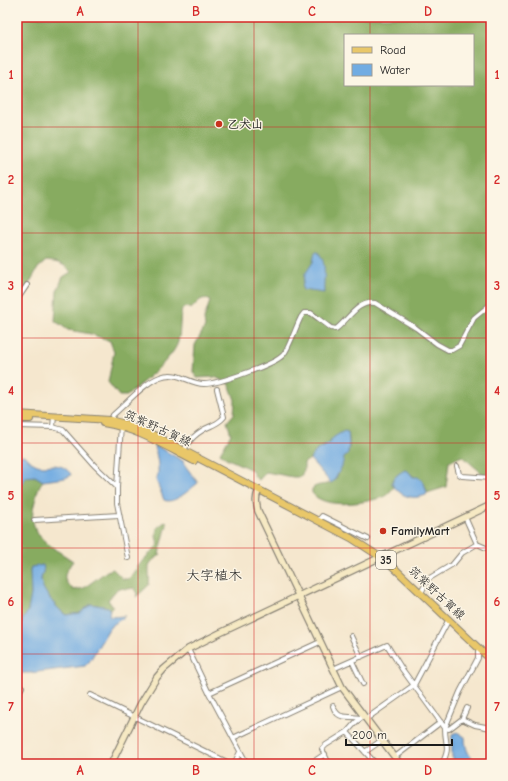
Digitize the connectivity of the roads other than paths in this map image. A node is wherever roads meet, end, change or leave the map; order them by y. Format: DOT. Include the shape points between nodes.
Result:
graph roads {
  1 [pos="27,285"];
  2 [pos="17,300"];
  3 [pos="491,304"];
  4 [pos="217,389"];
  5 [pos="17,414"];
  6 [pos="17,419"];
  7 [pos="54,421"];
  8 [pos="110,422"];
  9 [pos="121,425"];
  10 [pos="17,426"];
  11 [pos="184,451"];
  12 [pos="457,466"];
  13 [pos="491,478"];
  14 [pos="117,487"];
  15 [pos="259,490"];
  16 [pos="491,505"];
  17 [pos="119,515"];
  18 [pos="465,517"];
  19 [pos="34,520"];
  20 [pos="318,521"];
  21 [pos="368,539"];
  22 [pos="477,544"];
  23 [pos="491,550"];
  24 [pos="381,557"];
  25 [pos="128,558"];
  26 [pos="421,593"];
  27 [pos="298,596"];
  28 [pos="449,619"];
  29 [pos="351,636"];
  30 [pos="320,642"];
  31 [pos="478,648"];
  32 [pos="188,649"];
  33 [pos="361,657"];
  34 [pos="491,660"];
  35 [pos="352,661"];
  36 [pos="333,669"];
  37 [pos="363,684"];
  38 [pos="414,685"];
  39 [pos="342,687"];
  40 [pos="22,688"];
  41 [pos="209,694"];
  42 [pos="90,695"];
  43 [pos="17,696"];
  44 [pos="333,706"];
  45 [pos="467,708"];
  46 [pos="135,716"];
  47 [pos="364,718"];
  48 [pos="462,719"];
  49 [pos="441,722"];
  50 [pos="446,728"];
  51 [pos="491,728"];
  52 [pos="347,732"];
  53 [pos="233,738"];
  54 [pos="382,740"];
  55 [pos="240,752"];
  56 [pos="365,752"];
  57 [pos="325,754"];
  58 [pos="395,756"];
  59 [pos="110,764"];
  60 [pos="233,764"];
  61 [pos="247,764"];
  62 [pos="310,764"];
  63 [pos="329,764"];
  64 [pos="376,764"];
  65 [pos="400,764"];
  66 [pos="442,764"];
  1 -- 2 [label="street"];
  3 -- 8 [label="street" via="474,318 459,346 452,350 437,344 375,303 368,302 358,308 336,329 311,313 304,313 286,352 279,359 259,368 204,384 176,375 159,377 147,384 113,416"];
  4 -- 11 [label="street" via="224,417 221,422 191,439"];
  5 -- 7 [label="main road, 筑紫野古賀線 / 35"];
  6 -- 7 [label="main road, 筑紫野古賀線 / 35"];
  7 -- 8 [label="main road, 筑紫野古賀線 / 35"];
  7 -- 10 [label="street"];
  7 -- 14 [label="street"];
  8 -- 9 [label="main road, 筑紫野古賀線 / 35"];
  9 -- 11 [label="main road, 筑紫野古賀線 / 35" via="156,436"];
  9 -- 14 [label="street"];
  9 -- 15 [label="main road, 筑紫野古賀線 / 35" via="248,489"];
  11 -- 15 [label="main road, 筑紫野古賀線 / 35"];
  12 -- 13 [label="street" via="462,476"];
  14 -- 17 [label="street"];
  15 -- 20 [label="main road, 筑紫野古賀線 / 35"];
  15 -- 27 [label="street" via="256,496 258,511"];
  16 -- 18 [label="street"];
  17 -- 19 [label="street"];
  17 -- 25 [label="street"];
  18 -- 22 [label="street"];
  18 -- 24 [label="street"];
  20 -- 21 [label="street" via="322,516"];
  20 -- 24 [label="main road, 筑紫野古賀線 / 35"];
  22 -- 23 [label="street"];
  22 -- 26 [label="street" via="462,553 453,564 428,579"];
  24 -- 26 [label="main road, 筑紫野古賀線 / 35"];
  24 -- 27 [label="street"];
  26 -- 28 [label="main road, 筑紫野古賀線 / 35"];
  27 -- 30 [label="street"];
  27 -- 32 [label="street"];
  28 -- 31 [label="main road, 筑紫野古賀線 / 35"];
  28 -- 38 [label="street"];
  29 -- 33 [label="street"];
  30 -- 36 [label="street"];
  30 -- 41 [label="street"];
  31 -- 34 [label="main road, 筑紫野古賀線 / 35"];
  31 -- 50 [label="street" via="478,658 460,692"];
  32 -- 41 [label="street"];
  32 -- 46 [label="street" via="157,677"];
  33 -- 35 [label="street"];
  33 -- 38 [label="street" via="387,645"];
  35 -- 36 [label="street"];
  35 -- 37 [label="street"];
  36 -- 39 [label="street"];
  38 -- 47 [label="street"];
  38 -- 49 [label="street"];
  39 -- 47 [label="street"];
  39 -- 53 [label="street"];
  40 -- 43 [label="street"];
  41 -- 53 [label="street"];
  42 -- 46 [label="street"];
  44 -- 47 [label="street" via="339,716"];
  45 -- 48 [label="street"];
  46 -- 59 [label="street"];
  46 -- 60 [label="street"];
  47 -- 52 [label="street"];
  47 -- 54 [label="street"];
  48 -- 50 [label="street" via="449,729"];
  48 -- 51 [label="street"];
  49 -- 50 [label="street"];
  49 -- 58 [label="street"];
  50 -- 66 [label="street" via="448,750"];
  52 -- 56 [label="street"];
  52 -- 57 [label="street" via="322,749"];
  53 -- 55 [label="street"];
  54 -- 56 [label="street"];
  54 -- 58 [label="street"];
  55 -- 60 [label="street"];
  55 -- 61 [label="street"];
  56 -- 64 [label="street"];
  57 -- 62 [label="street"];
  57 -- 63 [label="street"];
  58 -- 65 [label="street"];
}
